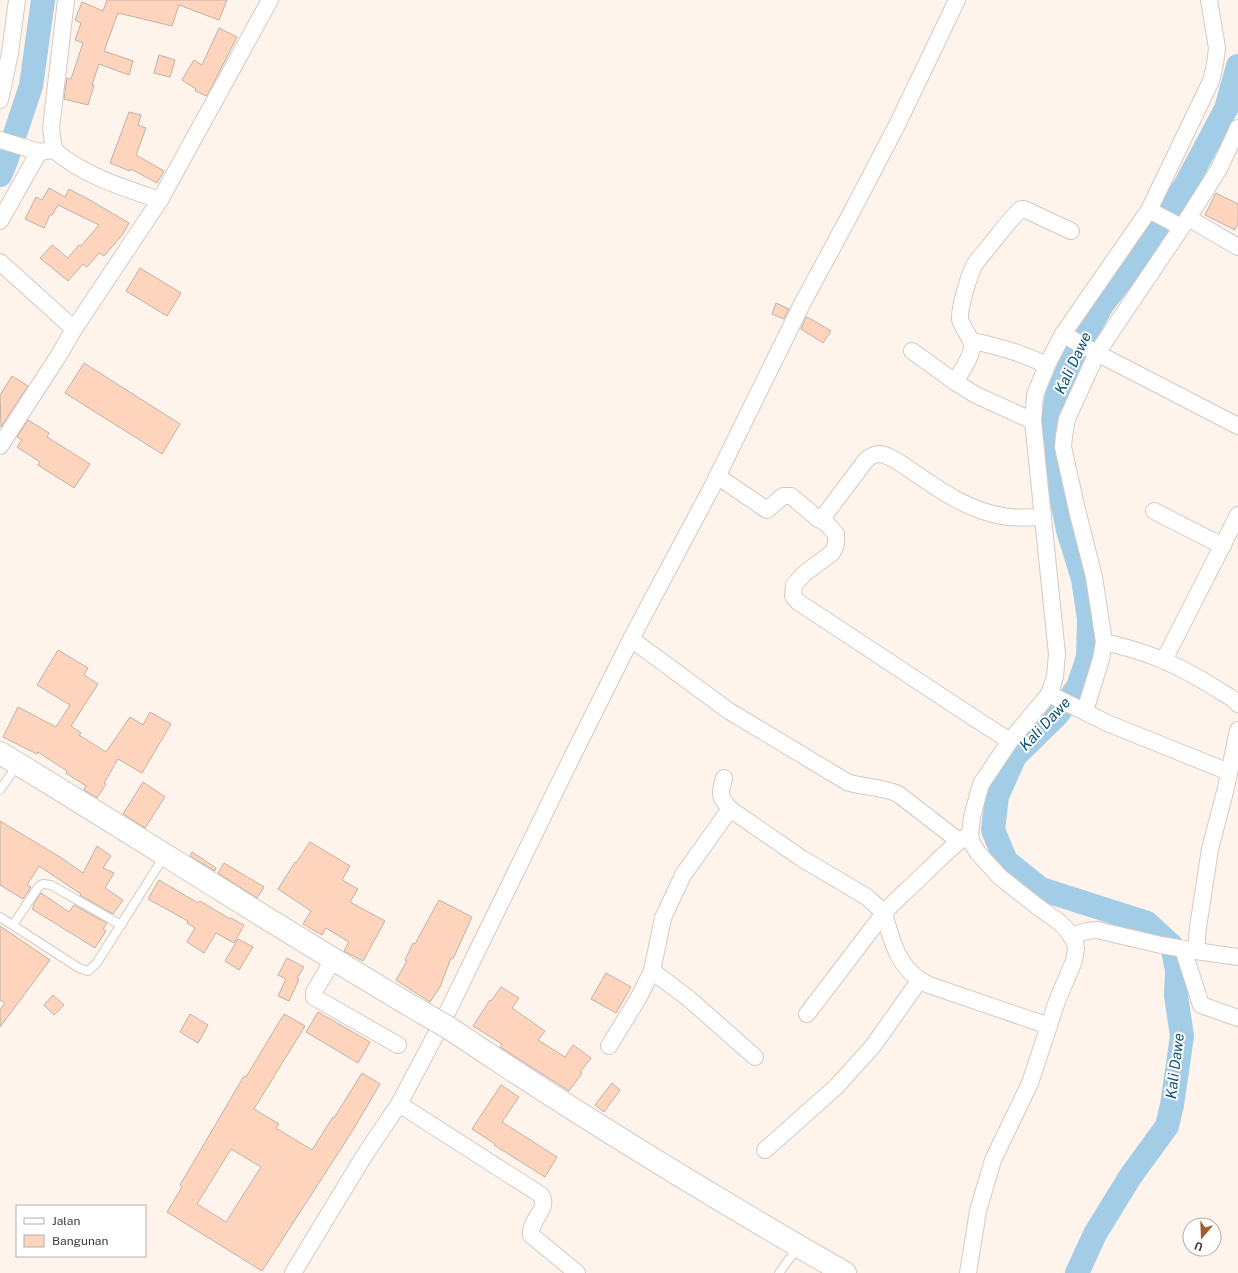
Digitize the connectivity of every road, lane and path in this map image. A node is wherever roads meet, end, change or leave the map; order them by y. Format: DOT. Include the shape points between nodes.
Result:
graph roads {
  1 [pos="17,0"];
  2 [pos="66,0"];
  3 [pos="270,0"];
  4 [pos="957,0"];
  5 [pos="1209,0"];
  6 [pos="0,100"];
  7 [pos="1238,128"];
  8 [pos="1,140"];
  9 [pos="42,151"];
  10 [pos="160,200"];
  11 [pos="1150,210"];
  12 [pos="0,221"];
  13 [pos="1184,222"];
  14 [pos="1071,231"];
  15 [pos="1238,247"];
  16 [pos="0,262"];
  17 [pos="74,328"];
  18 [pos="972,341"];
  19 [pos="1079,343"];
  20 [pos="912,351"];
  21 [pos="1047,365"];
  22 [pos="955,382"];
  23 [pos="1033,421"];
  24 [pos="1238,426"];
  25 [pos="0,446"];
  26 [pos="717,476"];
  27 [pos="1154,511"];
  28 [pos="1238,515"];
  29 [pos="1043,517"];
  30 [pos="821,520"];
  31 [pos="1222,546"];
  32 [pos="631,639"];
  33 [pos="1104,642"];
  34 [pos="1164,660"];
  35 [pos="1055,696"];
  36 [pos="1238,704"];
  37 [pos="1080,708"];
  38 [pos="1238,730"];
  39 [pos="1010,741"];
  40 [pos="9,759"];
  41 [pos="1229,772"];
  42 [pos="724,778"];
  43 [pos="0,790"];
  44 [pos="730,809"];
  45 [pos="965,838"];
  46 [pos="166,855"];
  47 [pos="884,913"];
  48 [pos="0,917"];
  49 [pos="13,925"];
  50 [pos="121,925"];
  51 [pos="1071,936"];
  52 [pos="1189,950"];
  53 [pos="1238,957"];
  54 [pos="332,960"];
  55 [pos="652,971"];
  56 [pos="919,980"];
  57 [pos="807,1014"];
  58 [pos="1238,1018"];
  59 [pos="1049,1026"];
  60 [pos="398,1045"];
  61 [pos="610,1046"];
  62 [pos="755,1057"];
  63 [pos="400,1104"];
  64 [pos="765,1150"];
  65 [pos="799,1246"];
  66 [pos="293,1273"];
  67 [pos="577,1273"];
  68 [pos="779,1273"];
  69 [pos="845,1273"];
  70 [pos="968,1273"];
  1 -- 6 [label="street"];
  2 -- 9 [label="street" via="51,128"];
  3 -- 10 [label="street"];
  4 -- 26 [label="street"];
  5 -- 11 [label="street" via="1217,48 1211,81"];
  7 -- 13 [label="street" via="1219,169"];
  8 -- 9 [label="street"];
  9 -- 10 [label="street" via="62,158 108,182"];
  9 -- 12 [label="street"];
  10 -- 17 [label="street"];
  11 -- 13 [label="street"];
  11 -- 19 [label="street"];
  13 -- 15 [label="street"];
  13 -- 19 [label="street"];
  14 -- 18 [label="street" via="1024,209 1006,225 974,265 969,279 960,318 962,327"];
  16 -- 17 [label="street"];
  17 -- 25 [label="street"];
  18 -- 21 [label="street" via="996,345"];
  18 -- 22 [label="street" via="970,355"];
  19 -- 21 [label="street"];
  19 -- 24 [label="street"];
  19 -- 33 [label="street" via="1063,447 1094,577"];
  20 -- 22 [label="street"];
  21 -- 23 [label="street" via="1035,395"];
  22 -- 23 [label="street" via="976,395"];
  23 -- 29 [label="street"];
  26 -- 30 [label="street" via="767,510 783,496 789,495"];
  26 -- 32 [label="street"];
  27 -- 31 [label="street"];
  28 -- 31 [label="street"];
  29 -- 30 [label="street" via="1002,516 966,504 897,461 879,454 872,455 866,460"];
  29 -- 35 [label="street" via="1057,654"];
  30 -- 39 [label="street" via="836,534 836,545 832,553 805,573 794,585 793,596 798,602"];
  31 -- 34 [label="street"];
  32 -- 45 [label="street" via="728,712 846,782 887,789 898,794"];
  32 -- 63 [label="street"];
  33 -- 34 [label="street" via="1130,647"];
  33 -- 37 [label="street" via="1101,659"];
  34 -- 36 [label="street" via="1196,676"];
  35 -- 37 [label="street"];
  35 -- 39 [label="street"];
  37 -- 41 [label="street" via="1107,723"];
  38 -- 41 [label="street"];
  39 -- 45 [label="street" via="981,784"];
  40 -- 43 [label="lane"];
  40 -- 46 [label="main road"];
  41 -- 52 [label="street" via="1210,849 1198,927"];
  42 -- 44 [label="street" via="721,799"];
  44 -- 47 [label="street" via="866,898"];
  44 -- 55 [label="street" via="684,875 663,918"];
  45 -- 47 [label="street"];
  45 -- 51 [label="street" via="1000,877 1059,922"];
  46 -- 50 [label="lane"];
  46 -- 54 [label="main road"];
  47 -- 56 [label="street" via="898,957"];
  47 -- 57 [label="street"];
  48 -- 49 [label="lane"];
  49 -- 50 [label="lane" via="39,886 43,884 50,885"];
  49 -- 50 [label="lane" via="79,968 88,971 96,964"];
  51 -- 52 [label="street" via="1097,930"];
  51 -- 59 [label="street" via="1076,949 1074,961"];
  52 -- 53 [label="street"];
  52 -- 58 [label="street" via="1201,1005"];
  54 -- 60 [label="street" via="314,992 314,997"];
  54 -- 65 [label="main road, bridge" via="449,1028 580,1114 733,1209"];
  55 -- 61 [label="street"];
  55 -- 62 [label="street" via="688,998"];
  56 -- 59 [label="street"];
  56 -- 64 [label="street" via="873,1046 837,1086"];
  59 -- 70 [label="street" via="1030,1083 993,1160 978,1211"];
  63 -- 66 [label="street" via="364,1156"];
  63 -- 67 [label="street" via="541,1195 544,1205 531,1235"];
  65 -- 68 [label="lane"];
  65 -- 69 [label="main road"];
}
